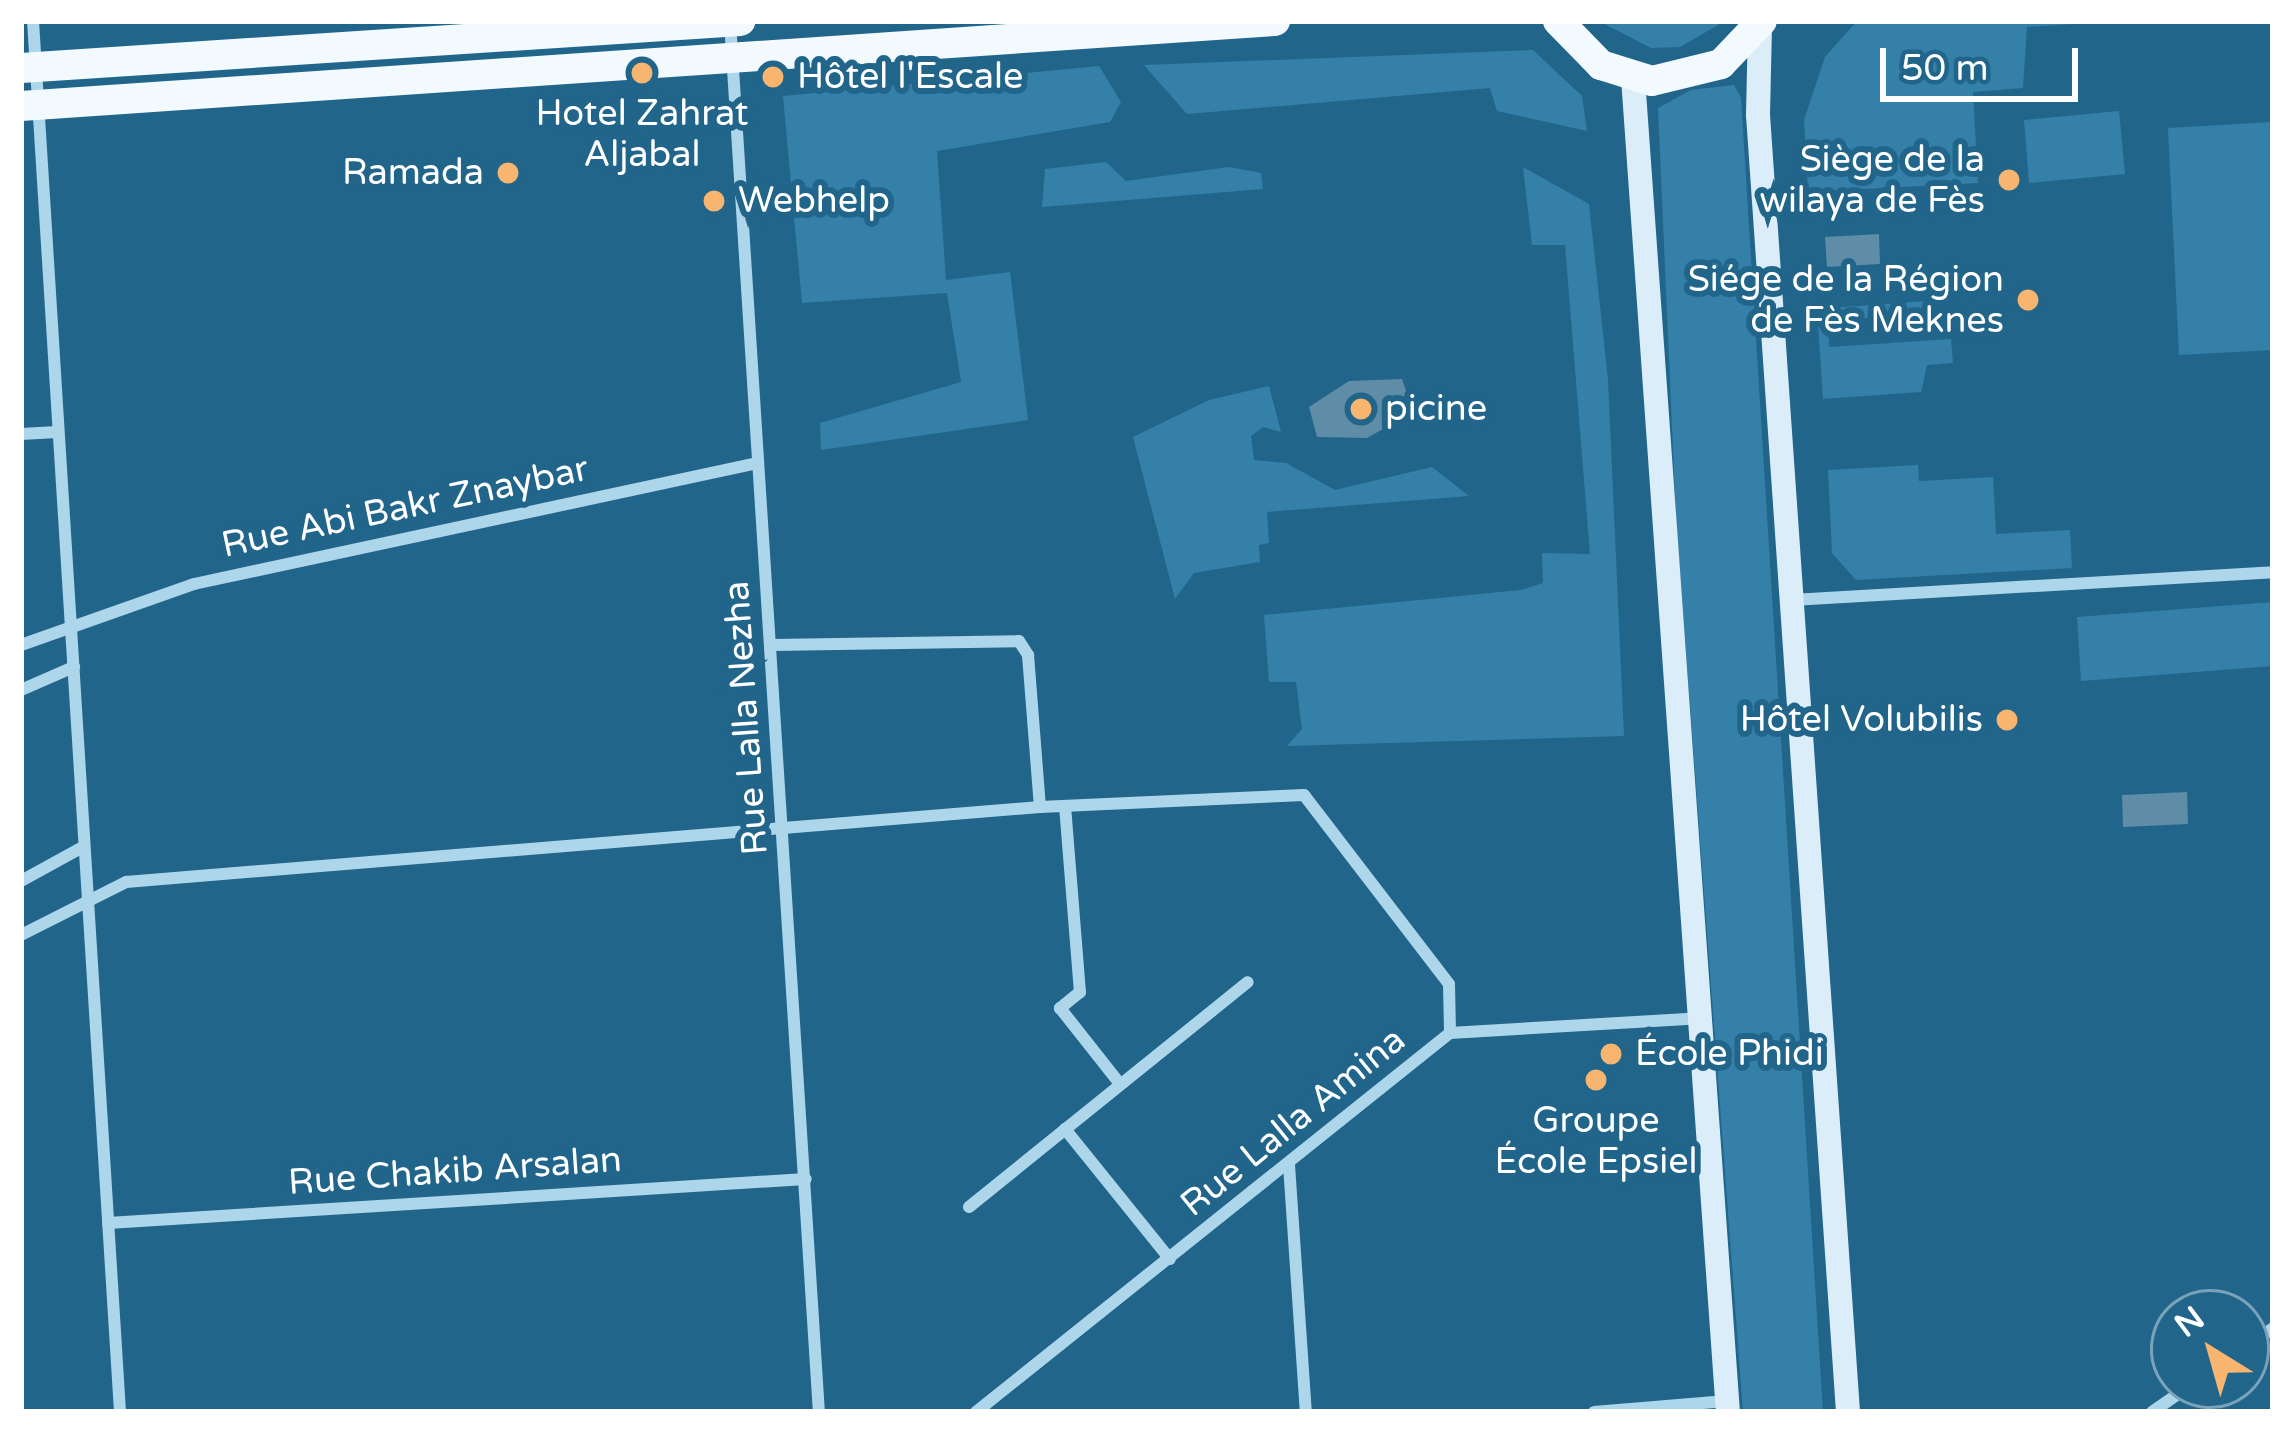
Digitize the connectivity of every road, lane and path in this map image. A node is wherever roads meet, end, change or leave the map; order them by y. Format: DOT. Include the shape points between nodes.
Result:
graph roads {
  1 [pos="33,21"];
  2 [pos="730,21"];
  3 [pos="740,21"];
  4 [pos="1276,21"];
  5 [pos="1558,21"];
  6 [pos="1761,23"];
  7 [pos="732,58"];
  8 [pos="28,68"];
  9 [pos="1634,78"];
  10 [pos="29,105"];
  11 [pos="57,432"];
  12 [pos="21,434"];
  13 [pos="758,464"];
  14 [pos="2273,572"];
  15 [pos="1792,600"];
  16 [pos="70,624"];
  17 [pos="21,645"];
  18 [pos="772,645"];
  19 [pos="74,668"];
  20 [pos="21,690"];
  21 [pos="1065,806"];
  22 [pos="1040,807"];
  23 [pos="784,830"];
  24 [pos="81,848"];
  25 [pos="21,881"];
  26 [pos="86,902"];
  27 [pos="21,935"];
  28 [pos="1248,982"];
  29 [pos="1700,1018"];
  30 [pos="1450,1033"];
  31 [pos="1120,1084"];
  32 [pos="1065,1129"];
  33 [pos="1289,1165"];
  34 [pos="806,1179"];
  35 [pos="969,1207"];
  36 [pos="108,1223"];
  37 [pos="1170,1259"];
  38 [pos="1727,1406"];
  39 [pos="120,1412"];
  40 [pos="819,1412"];
  41 [pos="976,1412"];
  42 [pos="1306,1412"];
  43 [pos="1594,1412"];
  44 [pos="1848,1412"];
  1 -- 8 [label="street"];
  2 -- 3 [label="main road"];
  2 -- 7 [label="street, Rue Lalla Nezha"];
  2 -- 8 [label="main road"];
  4 -- 7 [label="main road"];
  5 -- 9 [label="main road" via="1587,56"];
  6 -- 9 [label="main road" via="1705,72"];
  6 -- 15 [label="main road" via="1757,115"];
  7 -- 10 [label="main road"];
  7 -- 13 [label="street, Rue Lalla Nezha"];
  8 -- 10 [label="street"];
  9 -- 29 [label="main road"];
  10 -- 11 [label="street"];
  11 -- 12 [label="street"];
  11 -- 16 [label="street"];
  13 -- 16 [label="street, Rue Abi Bakr Znaybar" via="325,553"];
  13 -- 18 [label="street, Rue Lalla Nezha"];
  14 -- 15 [label="street"];
  15 -- 44 [label="main road"];
  16 -- 17 [label="street, Rue Abi Bakr Znaybar"];
  16 -- 19 [label="street"];
  18 -- 22 [label="street" via="1019,641 1028,656"];
  18 -- 23 [label="street, Rue Lalla Nezha"];
  19 -- 20 [label="street"];
  19 -- 24 [label="street"];
  21 -- 22 [label="street"];
  21 -- 30 [label="street" via="1304,796 1449,984"];
  21 -- 31 [label="street" via="1079,992 1060,1008"];
  22 -- 23 [label="street"];
  23 -- 26 [label="street" via="126,882"];
  23 -- 34 [label="street, Rue Lalla Nezha"];
  24 -- 25 [label="street"];
  24 -- 26 [label="street"];
  26 -- 27 [label="street"];
  26 -- 36 [label="street"];
  28 -- 31 [label="street"];
  29 -- 30 [label="street, Rue Lalla Amina"];
  29 -- 38 [label="main road"];
  30 -- 33 [label="street, Rue Lalla Amina"];
  31 -- 32 [label="street"];
  32 -- 35 [label="street"];
  32 -- 37 [label="street"];
  33 -- 37 [label="street, Rue Lalla Amina"];
  33 -- 42 [label="street"];
  34 -- 36 [label="street, Rue Chakib Arsalan"];
  34 -- 40 [label="street, Rue Lalla Nezha"];
  36 -- 39 [label="street"];
  37 -- 41 [label="street, Rue Lalla Amina"];
  38 -- 43 [label="street"];
}
